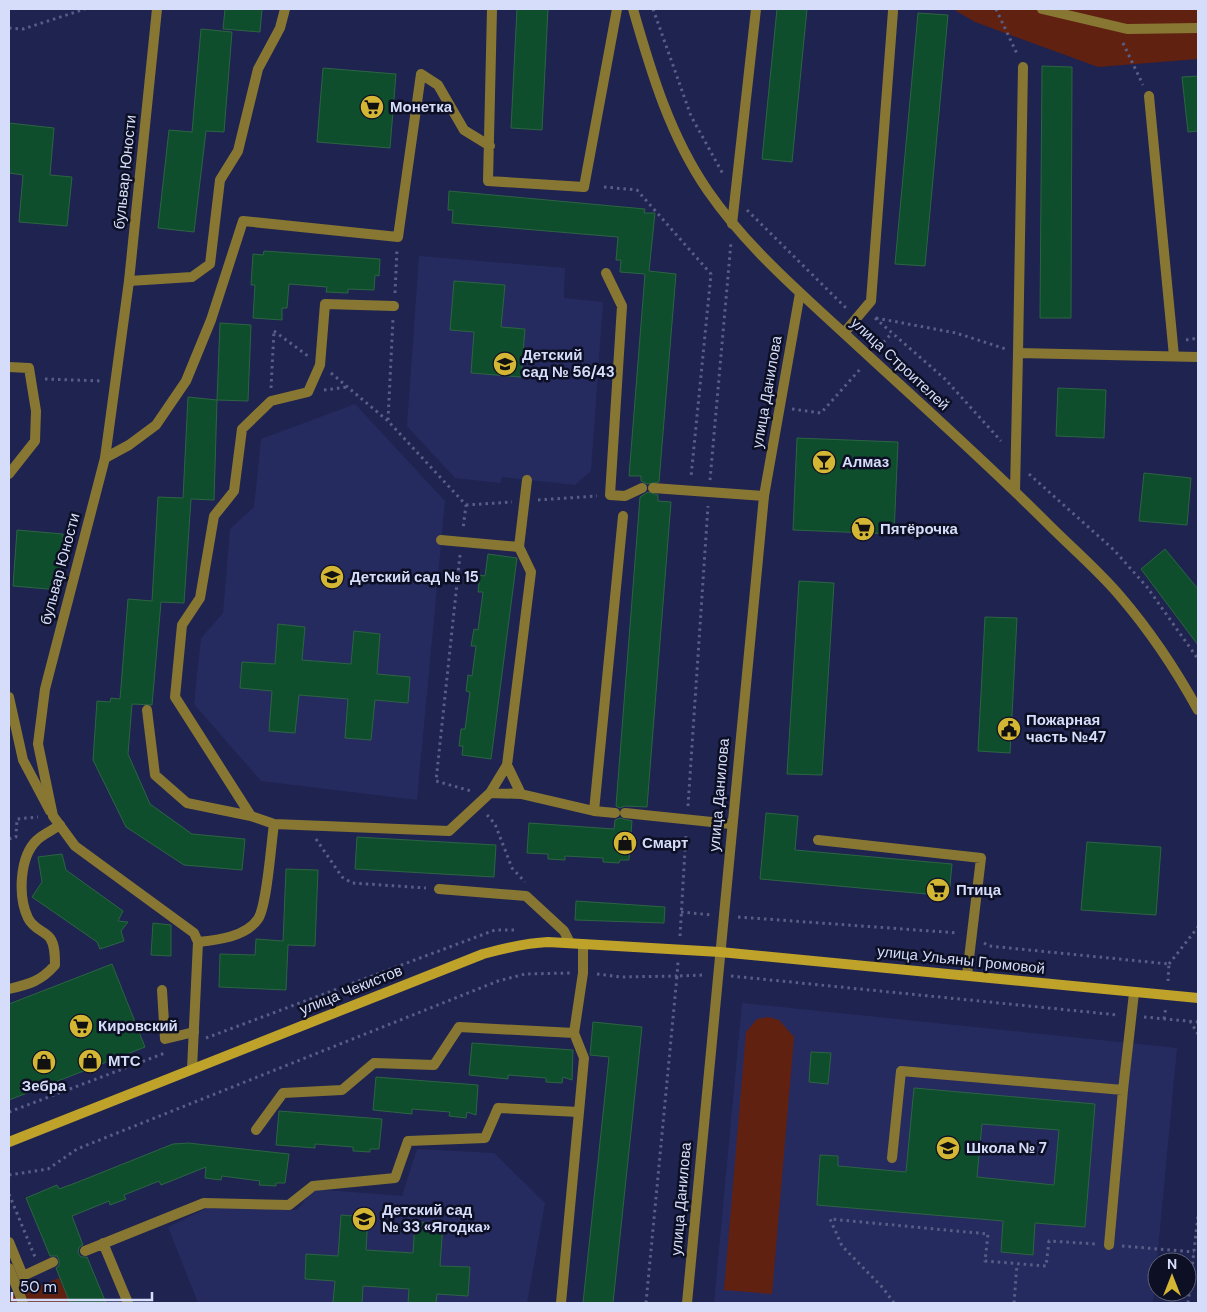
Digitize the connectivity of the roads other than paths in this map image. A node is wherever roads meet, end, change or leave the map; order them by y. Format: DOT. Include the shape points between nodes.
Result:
graph roads {
  1 [pos="157,9"];
  2 [pos="285,9"];
  3 [pos="492,9"];
  4 [pos="617,9"];
  5 [pos="633,9"];
  6 [pos="756,9"];
  7 [pos="1042,9"];
  8 [pos="893,11"];
  9 [pos="1198,28"];
  10 [pos="1023,67"];
  11 [pos="1149,96"];
  12 [pos="490,146"];
  13 [pos="732,224"];
  14 [pos="606,273"];
  15 [pos="129,281"];
  16 [pos="800,293"];
  17 [pos="394,306"];
  18 [pos="844,333"];
  19 [pos="1018,353"];
  20 [pos="1174,356"];
  21 [pos="1198,356"];
  22 [pos="9,367"];
  23 [pos="105,458"];
  24 [pos="9,474"];
  25 [pos="527,480"];
  26 [pos="642,488"];
  27 [pos="653,488"];
  28 [pos="1015,491"];
  29 [pos="764,496"];
  30 [pos="623,516"];
  31 [pos="442,540"];
  32 [pos="519,547"];
  33 [pos="9,697"];
  34 [pos="147,710"];
  35 [pos="1198,710"];
  36 [pos="507,765"];
  37 [pos="490,793"];
  38 [pos="521,794"];
  39 [pos="594,811"];
  40 [pos="53,816"];
  41 [pos="251,816"];
  42 [pos="274,824"];
  43 [pos="731,824"];
  44 [pos="60,825"];
  45 [pos="818,840"];
  46 [pos="439,889"];
  47 [pos="198,942"];
  48 [pos="570,943"];
  49 [pos="583,944"];
  50 [pos="720,952"];
  51 [pos="967,975"];
  52 [pos="9,989"];
  53 [pos="162,990"];
  54 [pos="1134,992"];
  55 [pos="1198,998"];
  56 [pos="194,1032"];
  57 [pos="574,1033"];
  58 [pos="192,1069"];
  59 [pos="1123,1090"];
  60 [pos="579,1112"];
  61 [pos="256,1130"];
  62 [pos="9,1142"];
  63 [pos="892,1158"];
  64 [pos="9,1242"];
  65 [pos="103,1244"];
  66 [pos="1110,1245"];
  67 [pos="85,1251"];
  68 [pos="53,1262"];
  69 [pos="9,1268"];
  70 [pos="23,1303"];
  71 [pos="128,1303"];
  72 [pos="560,1303"];
  73 [pos="687,1303"];
  1 -- 15 [label="street, бульвар Юности"];
  2 -- 15 [label="street" via="280,28 258,69 238,151 220,180 210,264 192,277"];
  3 -- 12 [label="street"];
  4 -- 12 [label="street" via="584,187 488,181"];
  5 -- 13 [label="street, улица Строителей" via="652,76 668,117 685,153"];
  6 -- 13 [label="street"];
  7 -- 9 [label="street" via="1127,30"];
  8 -- 18 [label="street" via="871,301"];
  10 -- 19 [label="street"];
  11 -- 20 [label="street"];
  12 -- 23 [label="street" via="464,130 438,85 421,74 398,237 243,221 211,320 186,381 156,425 129,446"];
  13 -- 16 [label="street, улица Строителей"];
  14 -- 26 [label="street" via="622,306 610,495 625,496"];
  15 -- 23 [label="street, бульвар Юности"];
  16 -- 18 [label="street, улица Строителей"];
  16 -- 29 [label="street, улица Данилова"];
  17 -- 41 [label="street" via="325,304 320,365 308,392 270,401 242,429 234,491 214,516 200,598 182,625 175,697"];
  18 -- 28 [label="street, улица Строителей"];
  19 -- 20 [label="street"];
  19 -- 28 [label="street"];
  20 -- 21 [label="street"];
  22 -- 24 [label="street" via="29,368 36,411 35,441"];
  23 -- 40 [label="street, бульвар Юности" via="45,689 38,744"];
  25 -- 32 [label="street"];
  27 -- 29 [label="street"];
  28 -- 35 [label="street, улица Строителей" via="1120,596 1177,672"];
  29 -- 43 [label="street, улица Данилова"];
  30 -- 39 [label="street"];
  31 -- 32 [label="street"];
  32 -- 36 [label="street" via="531,572"];
  33 -- 40 [label="street" via="23,760"];
  34 -- 41 [label="street" via="155,776 187,803"];
  36 -- 37 [label="street"];
  36 -- 38 [label="street"];
  37 -- 38 [label="street"];
  37 -- 42 [label="street" via="449,831"];
  38 -- 39 [label="street"];
  39 -- 43 [label="street"];
  40 -- 44 [label="street, бульвар Юности"];
  41 -- 42 [label="street"];
  42 -- 47 [label="street" via="258,920 221,940"];
  43 -- 50 [label="street, улица Данилова"];
  44 -- 47 [label="street, бульвар Юности" via="75,846 181,922 194,933"];
  44 -- 52 [label="street" via="36,840 22,874 21,894 35,929 50,937 55,965 44,977"];
  45 -- 51 [label="street" via="981,858"];
  46 -- 48 [label="street" via="526,896 564,930"];
  47 -- 56 [label="street"];
  48 -- 49 [label="street, улица Чекистов"];
  48 -- 58 [label="street, улица Чекистов" via="531,943 483,954"];
  49 -- 50 [label="street, улица Чекистов"];
  49 -- 57 [label="street" via="583,973"];
  50 -- 51 [label="street, улица Ульяны Громовой"];
  50 -- 73 [label="street, улица Данилова"];
  51 -- 54 [label="street, улица Ульяны Громовой"];
  53 -- 56 [label="street" via="165,1039"];
  54 -- 55 [label="street, улица Ульяны Громовой"];
  54 -- 59 [label="street"];
  56 -- 58 [label="street"];
  57 -- 60 [label="street" via="584,1058"];
  57 -- 61 [label="street" via="459,1027 434,1065 374,1063 342,1090 283,1093"];
  58 -- 62 [label="street, улица Чекистов"];
  59 -- 63 [label="street" via="901,1071"];
  59 -- 66 [label="street"];
  60 -- 65 [label="street" via="498,1108 486,1138 408,1141 395,1178 313,1186 289,1204 204,1203"];
  60 -- 72 [label="street"];
  64 -- 68 [label="street" via="23,1276"];
  65 -- 67 [label="street"];
  65 -- 71 [label="street"];
  69 -- 70 [label="street"];
}
